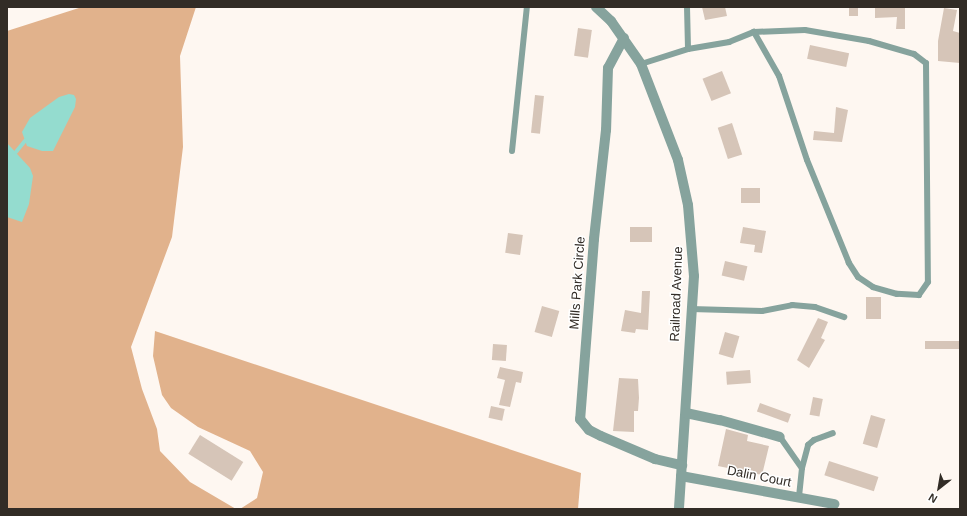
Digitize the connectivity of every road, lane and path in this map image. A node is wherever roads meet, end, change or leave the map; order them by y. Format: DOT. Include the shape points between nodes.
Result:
graph roads {
  1 [pos="527,7"];
  2 [pos="596,7"];
  3 [pos="687,7"];
  4 [pos="754,32"];
  5 [pos="624,38"];
  6 [pos="688,49"];
  7 [pos="641,64"];
  8 [pos="512,150"];
  9 [pos="691,309"];
  10 [pos="844,317"];
  11 [pos="686,413"];
  12 [pos="833,434"];
  13 [pos="780,437"];
  14 [pos="682,465"];
  15 [pos="802,468"];
  16 [pos="681,476"];
  17 [pos="799,498"];
  18 [pos="834,504"];
  19 [pos="678,509"];
  1 -- 8 [label="lane"];
  2 -- 5 [label="street, Railroad Avenue"];
  3 -- 6 [label="lane"];
  4 -- 4 [label="lane" via="805,30 869,41 914,54 926,63 928,282 918,295 897,294 873,287 858,277 848,263 807,160 779,76"];
  4 -- 6 [label="lane" via="729,42"];
  5 -- 7 [label="street, Railroad Avenue"];
  5 -- 14 [label="street, Mills Park Circle" via="608,68 606,130 594,239 580,419 589,430 601,436 655,459"];
  6 -- 7 [label="lane"];
  7 -- 9 [label="street, Railroad Avenue" via="685,186 694,256"];
  9 -- 10 [label="lane" via="762,311 792,305 815,307"];
  9 -- 11 [label="street, Railroad Avenue"];
  11 -- 13 [label="street"];
  11 -- 14 [label="street, Railroad Avenue"];
  12 -- 15 [label="lane" via="814,440 808,446"];
  13 -- 15 [label="lane"];
  14 -- 16 [label="street, Railroad Avenue"];
  15 -- 17 [label="lane"];
  16 -- 17 [label="street, Dalin Court"];
  16 -- 19 [label="street, Railroad Avenue"];
  17 -- 18 [label="street, Dalin Court"];
}
